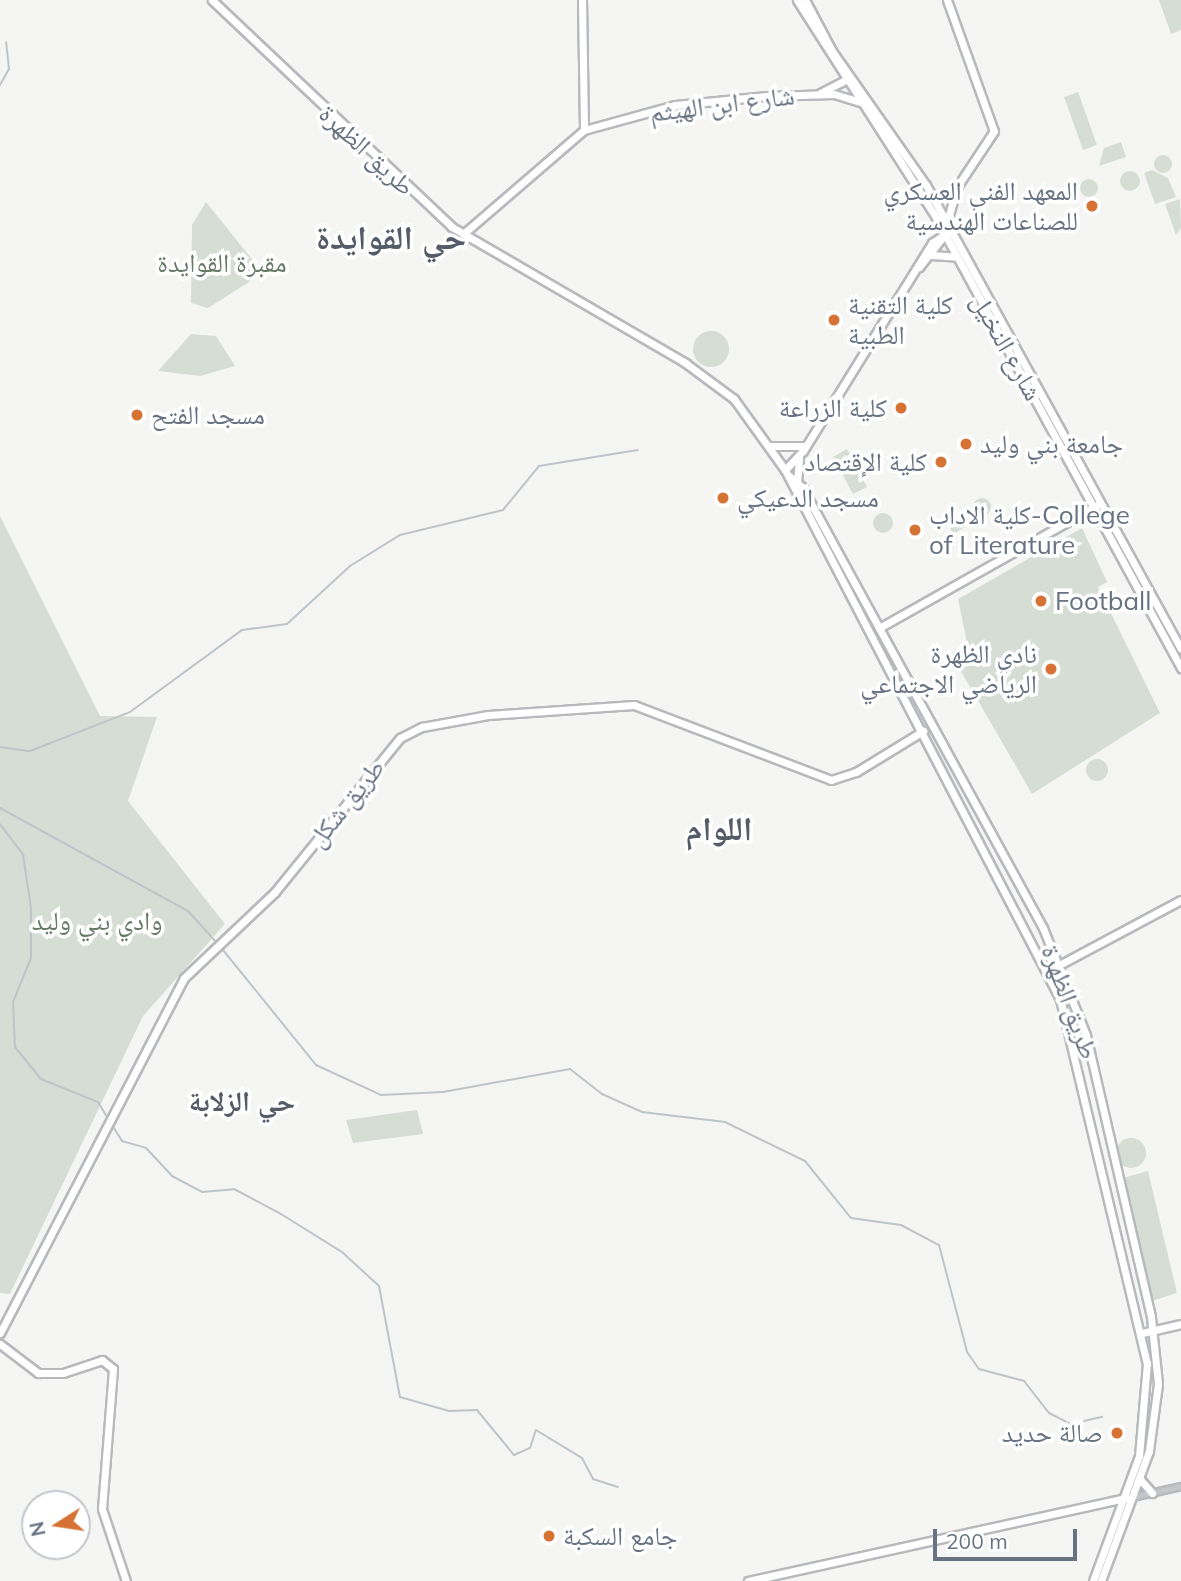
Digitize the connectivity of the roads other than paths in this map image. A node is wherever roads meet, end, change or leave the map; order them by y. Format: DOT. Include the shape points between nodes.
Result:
graph roads {
  1 [pos="212,0"];
  2 [pos="582,0"];
  3 [pos="797,0"];
  4 [pos="805,0"];
  5 [pos="947,0"];
  6 [pos="835,67"];
  7 [pos="850,81"];
  8 [pos="828,92"];
  9 [pos="860,102"];
  10 [pos="584,130"];
  11 [pos="935,216"];
  12 [pos="947,224"];
  13 [pos="463,234"];
  14 [pos="949,234"];
  15 [pos="934,240"];
  16 [pos="929,256"];
  17 [pos="957,257"];
  18 [pos="919,267"];
  19 [pos="810,439"];
  20 [pos="771,446"];
  21 [pos="803,446"];
  22 [pos="799,457"];
  23 [pos="787,473"];
  24 [pos="797,482"];
  25 [pos="1087,493"];
  26 [pos="1096,504"];
  27 [pos="1082,512"];
  28 [pos="1100,517"];
  29 [pos="879,628"];
  30 [pos="1181,649"];
  31 [pos="1181,668"];
  32 [pos="923,731"];
  33 [pos="1181,900"];
  34 [pos="1061,964"];
  35 [pos="1181,1324"];
  36 [pos="1153,1330"];
  37 [pos="1142,1333"];
  38 [pos="0,1334"];
  39 [pos="0,1343"];
  40 [pos="1139,1478"];
  41 [pos="1181,1486"];
  42 [pos="1152,1493"];
  43 [pos="1132,1497"];
  44 [pos="1123,1499"];
  45 [pos="126,1581"];
  46 [pos="748,1581"];
  47 [pos="1093,1581"];
  48 [pos="1101,1581"];
  1 -- 13 [label="main road, طريق الظهرة"];
  2 -- 10 [label="main road"];
  3 -- 6 [label="main road, شارع النخيل"];
  4 -- 7 [label="main road, شارع النخيل"];
  5 -- 12 [label="main road" via="994,131 954,194"];
  6 -- 7 [label="main road, شارع النخيل"];
  6 -- 8 [label="main road"];
  7 -- 8 [label="main road"];
  7 -- 9 [label="main road, شارع النخيل"];
  7 -- 12 [label="main road, شارع النخيل"];
  8 -- 9 [label="main road"];
  8 -- 10 [label="main road, شارع ابن الهيثم" via="675,105"];
  9 -- 11 [label="main road, شارع النخيل"];
  10 -- 13 [label="main road"];
  11 -- 14 [label="main road, شارع النخيل"];
  11 -- 15 [label="main road"];
  12 -- 14 [label="main road, شارع النخيل"];
  13 -- 20 [label="main road, طريق الظهرة" via="684,362 741,408"];
  14 -- 15 [label="main road"];
  14 -- 16 [label="main road"];
  14 -- 17 [label="main road, شارع النخيل"];
  14 -- 26 [label="main road, شارع النخيل"];
  15 -- 18 [label="main road"];
  16 -- 17 [label="main road"];
  16 -- 18 [label="main road"];
  17 -- 25 [label="main road, شارع النخيل"];
  18 -- 19 [label="main road"];
  19 -- 21 [label="main road"];
  19 -- 22 [label="main road"];
  20 -- 21 [label="main road"];
  20 -- 23 [label="main road, طريق الظهرة"];
  21 -- 23 [label="main road"];
  22 -- 23 [label="main road"];
  22 -- 24 [label="main road"];
  23 -- 24 [label="main road, طريق الظهرة"];
  23 -- 32 [label="main road, طريق الظهرة"];
  24 -- 29 [label="main road, طريق الظهرة"];
  25 -- 26 [label="main road, شارع النخيل"];
  25 -- 27 [label="main road"];
  26 -- 27 [label="main road"];
  26 -- 28 [label="main road, شارع النخيل"];
  26 -- 30 [label="main road, شارع النخيل"];
  27 -- 28 [label="main road"];
  27 -- 29 [label="main road"];
  28 -- 31 [label="main road, شارع النخيل"];
  29 -- 34 [label="main road, طريق الظهرة"];
  32 -- 37 [label="main road, طريق الظهرة" via="1060,999"];
  32 -- 38 [label="main road, طريق شكل" via="856,772 831,779 634,705 488,715 422,727 400,738 274,893 184,978"];
  33 -- 34 [label="main road"];
  34 -- 36 [label="main road, طريق الظهرة" via="1092,1058"];
  35 -- 36 [label="main road"];
  36 -- 37 [label="main road"];
  36 -- 40 [label="main road, طريق الظهرة" via="1158,1396"];
  37 -- 44 [label="main road, طريق الظهرة" via="1147,1395 1142,1440"];
  39 -- 45 [label="main road" via="38,1373 63,1373 94,1361 113,1368 102,1510"];
  40 -- 42 [label="main road"];
  40 -- 43 [label="main road, طريق الظهرة"];
  41 -- 42 [label="street"];
  42 -- 43 [label="street"];
  43 -- 44 [label="main road"];
  43 -- 48 [label="main road, طريق الظهرة"];
  44 -- 46 [label="main road"];
  44 -- 47 [label="main road, طريق الظهرة"];
}
